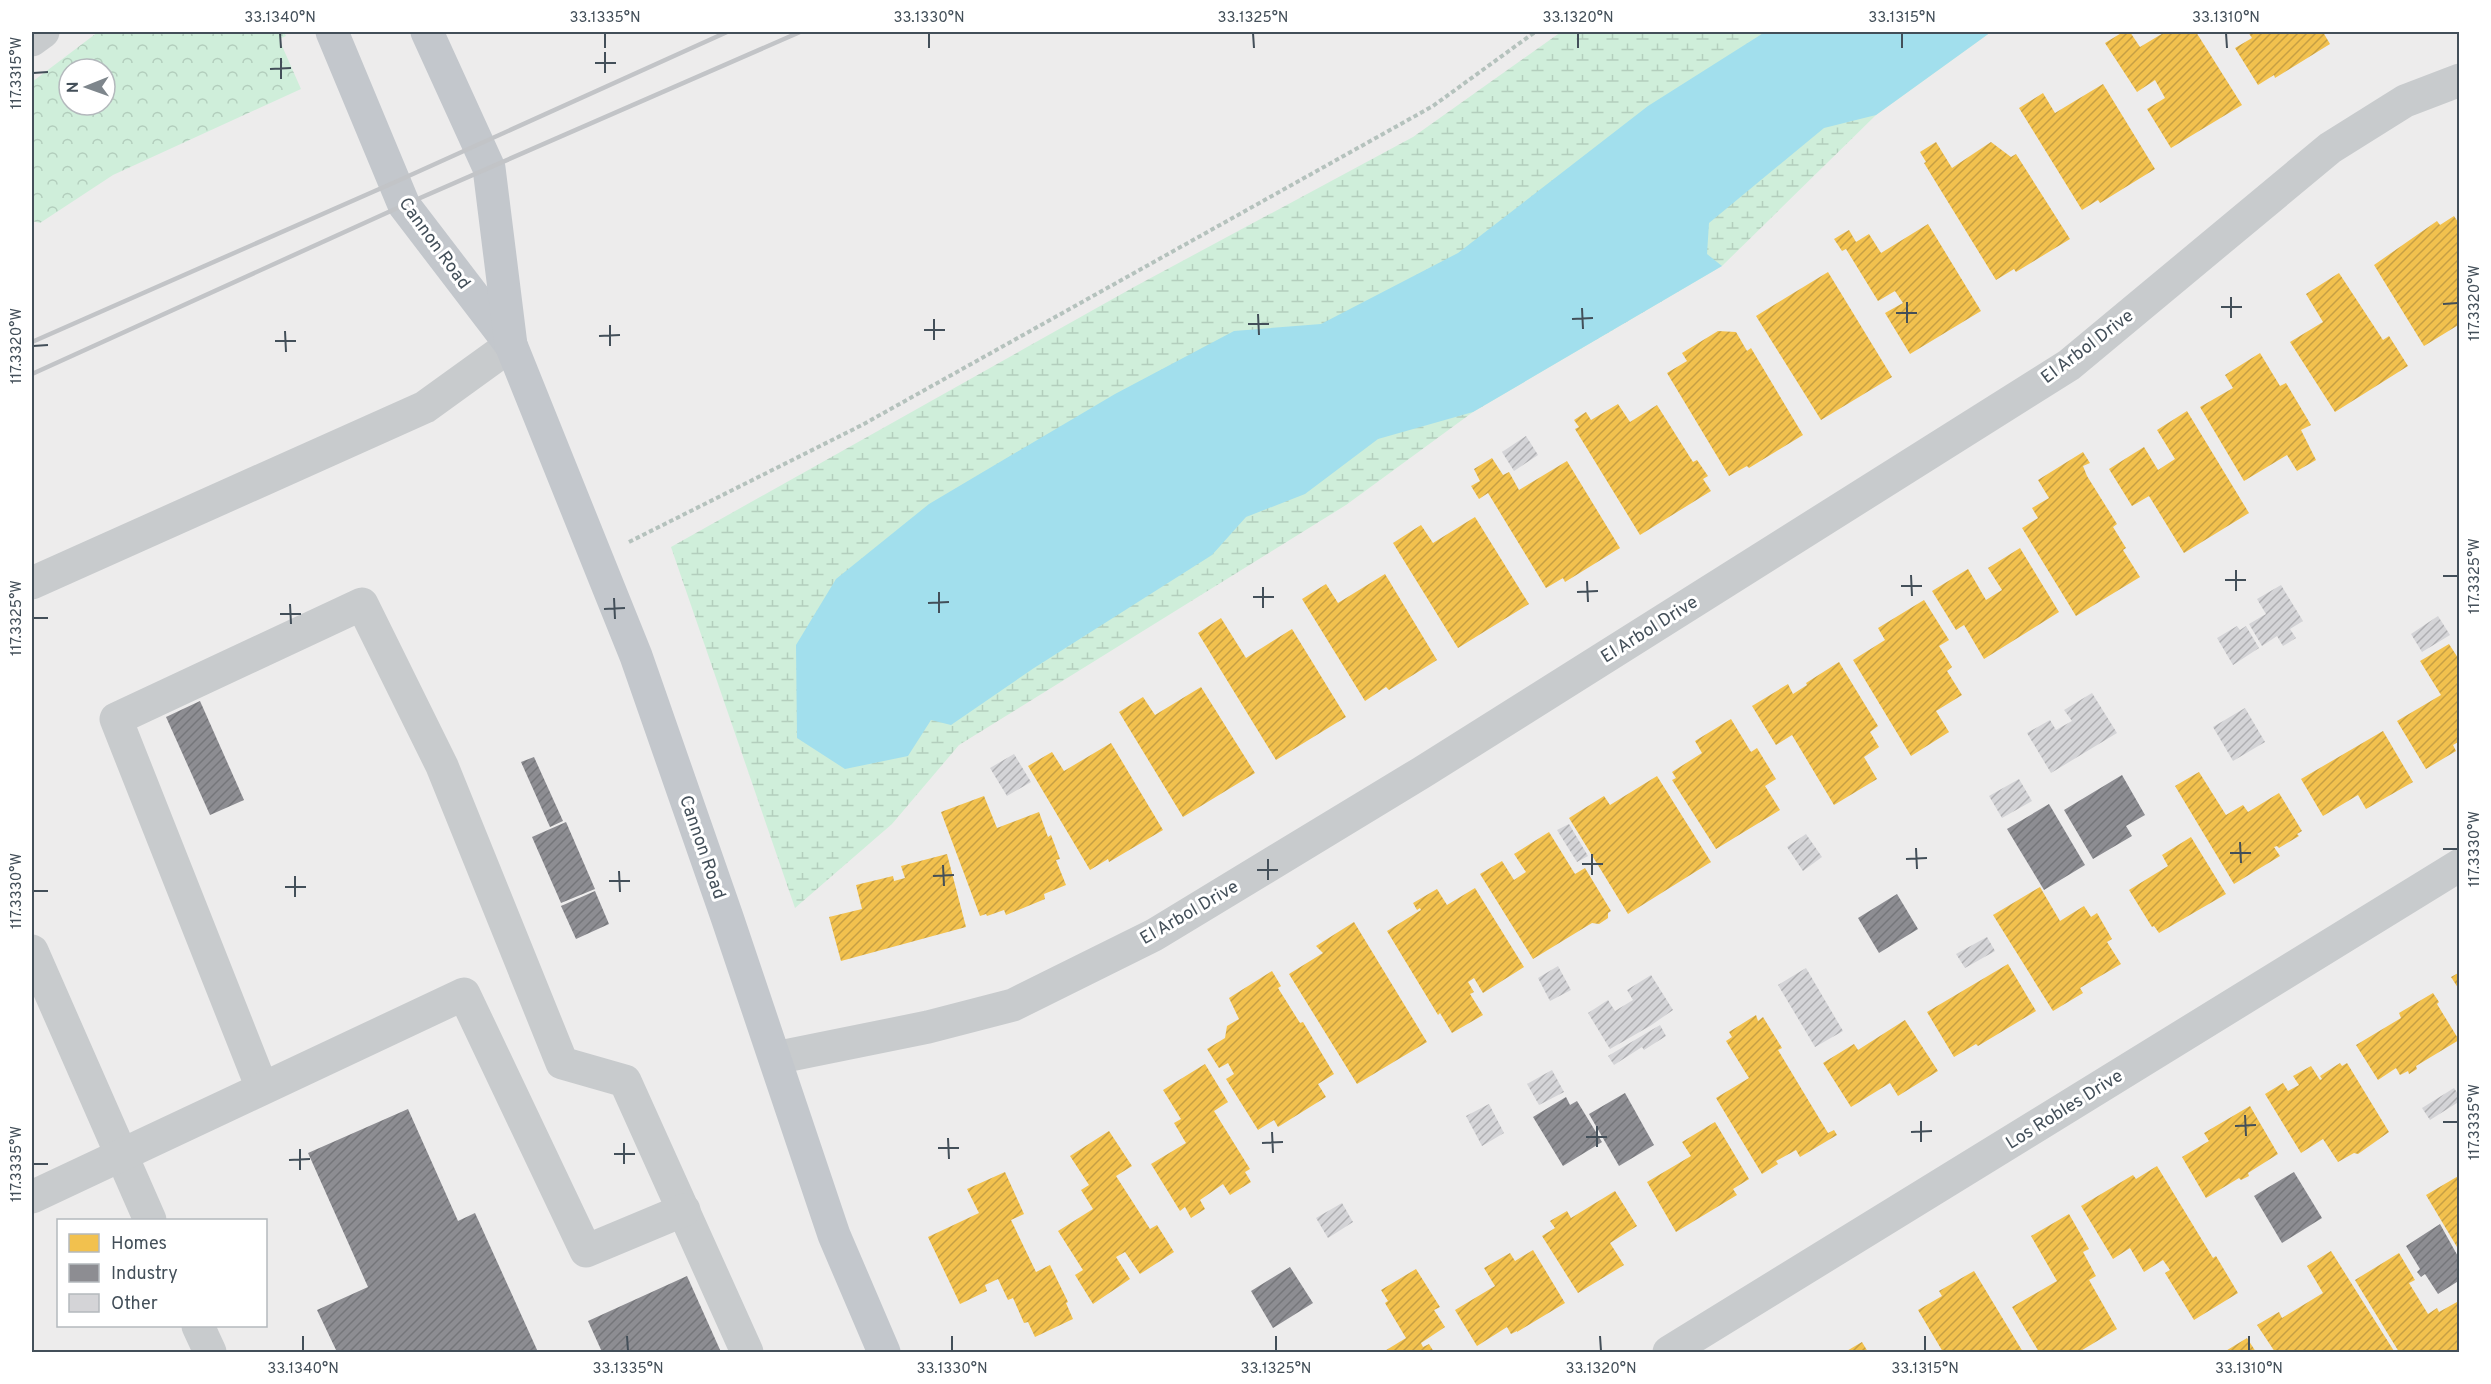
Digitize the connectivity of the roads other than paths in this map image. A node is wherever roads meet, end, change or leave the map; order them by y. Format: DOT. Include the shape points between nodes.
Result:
graph roads {
  1 [pos="43,32"];
  2 [pos="332,32"];
  3 [pos="428,32"];
  4 [pos="32,40"];
  5 [pos="2460,80"];
  6 [pos="512,345"];
  7 [pos="32,583"];
  8 [pos="2460,865"];
  9 [pos="32,951"];
  10 [pos="775,1058"];
  11 [pos="262,1088"];
  12 [pos="120,1155"];
  13 [pos="32,1197"];
  14 [pos="684,1210"];
  15 [pos="149,1219"];
  16 [pos="198,1327"];
  17 [pos="210,1353"];
  18 [pos="747,1353"];
  19 [pos="884,1353"];
  20 [pos="1669,1353"];
  1 -- 4 [label="street"];
  2 -- 6 [label="main road, Cannon Road" via="404,205"];
  3 -- 6 [label="main road, Cannon Road" via="489,168"];
  5 -- 10 [label="street, El Arbol Drive" via="2405,101 2330,148 2069,365 1421,773 1154,935 1013,1005"];
  6 -- 7 [label="street" via="425,407"];
  6 -- 10 [label="main road, Cannon Road" via="636,656"];
  8 -- 20 [label="street, Los Robles Drive"];
  9 -- 12 [label="street"];
  10 -- 19 [label="main road, Cannon Road" via="834,1235"];
  11 -- 12 [label="street"];
  11 -- 14 [label="street" via="464,994 586,1251"];
  11 -- 14 [label="street" via="116,719 362,604 442,766 562,1063 626,1081"];
  12 -- 13 [label="street"];
  12 -- 15 [label="street"];
  14 -- 18 [label="street"];
  16 -- 17 [label="street"];
}
